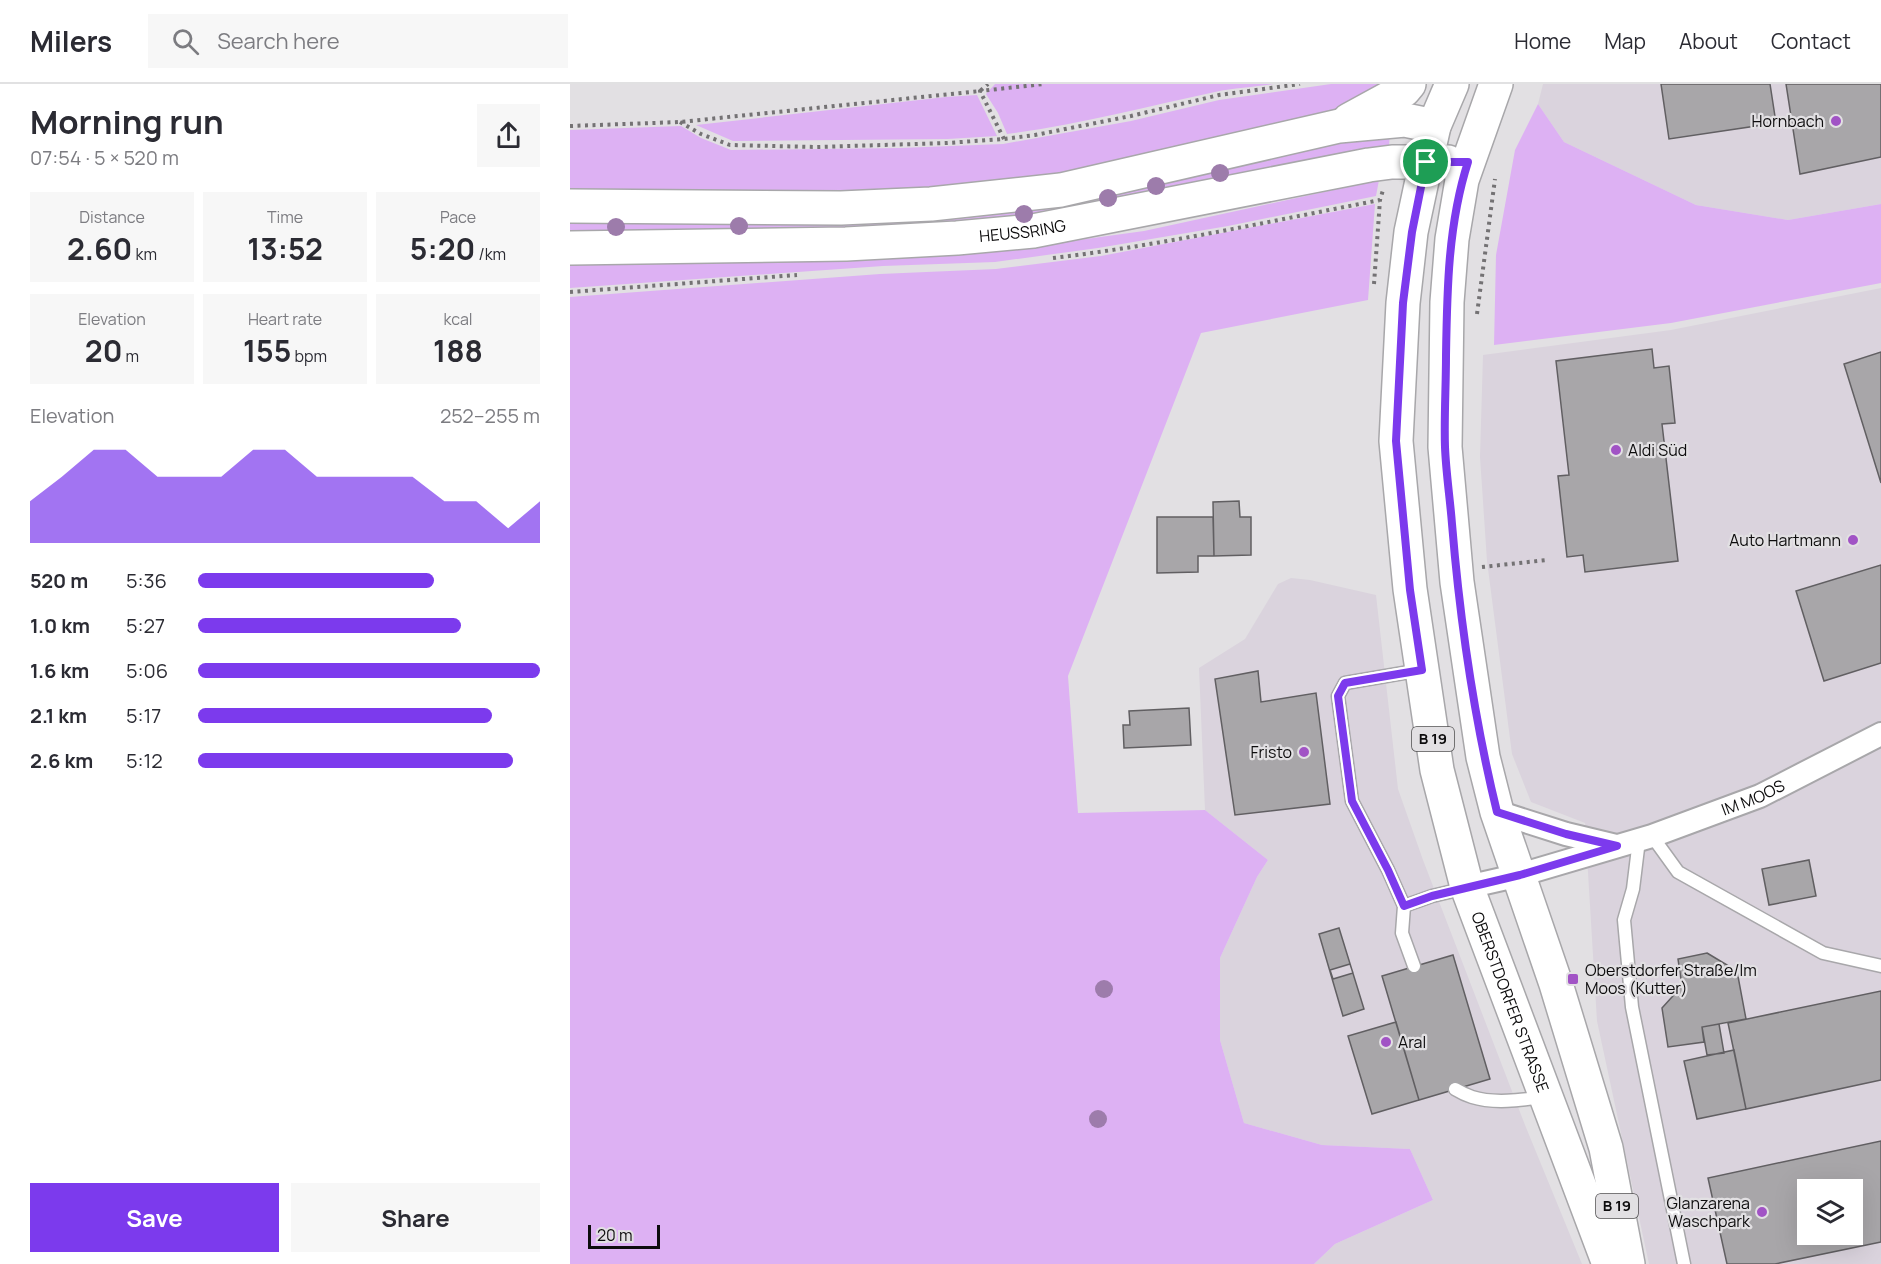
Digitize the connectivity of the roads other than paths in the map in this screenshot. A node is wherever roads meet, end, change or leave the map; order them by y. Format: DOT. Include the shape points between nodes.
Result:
graph roads {
  1 [pos="1409,84"];
  2 [pos="1452,84"];
  3 [pos="1496,84"];
  4 [pos="1339,126"];
  5 [pos="1434,126"];
  6 [pos="1426,162"];
  7 [pos="1483,167"];
  8 [pos="570,206"];
  9 [pos="570,248"];
  10 [pos="1422,670"];
  11 [pos="1881,734"];
  12 [pos="1497,812"];
  13 [pos="1646,838"];
  14 [pos="1617,846"];
  15 [pos="1520,875"];
  16 [pos="1467,887"];
  17 [pos="1404,906"];
  18 [pos="1414,966"];
  19 [pos="1881,966"];
  20 [pos="1455,1089"];
  21 [pos="1545,1096"];
  22 [pos="1609,1264"];
  23 [pos="1628,1264"];
  24 [pos="1684,1264"];
  1 -- 4 [label="main road"];
  2 -- 5 [label="main road, B 19"];
  3 -- 7 [label="main road, B 19"];
  4 -- 5 [label="main road" via="1405,120"];
  4 -- 8 [label="main road" via="1061,190 932,204 841,208"];
  5 -- 6 [label="main road, B 19"];
  5 -- 7 [label="main road"];
  6 -- 7 [label="main road, HEUSSRING"];
  6 -- 9 [label="main road, HEUSSRING" via="1392,162 1325,172 1033,231 846,244"];
  6 -- 10 [label="main road, OBERSTDORFER STRASSE / B 19" via="1403,303 1396,441"];
  7 -- 12 [label="main road, B 19" via="1462,180 1452,239 1445,447 1457,582 1483,757"];
  10 -- 16 [label="main road, OBERSTDORFER STRASSE / B 19" via="1437,770"];
  10 -- 17 [label="lane" via="1345,683 1338,696 1352,801"];
  11 -- 13 [label="street, IM MOOS" via="1760,796"];
  12 -- 14 [label="street, IM MOOS"];
  12 -- 15 [label="main road, B 19"];
  13 -- 14 [label="street, IM MOOS"];
  13 -- 19 [label="lane" via="1678,872 1823,953"];
  13 -- 24 [label="lane" via="1624,920 1632,1007"];
  14 -- 15 [label="street, IM MOOS"];
  15 -- 16 [label="street, IM MOOS"];
  15 -- 23 [label="main road, B 19" via="1606,1148"];
  16 -- 17 [label="lane"];
  16 -- 21 [label="main road, OBERSTDORFER STRASSE / B 19"];
  17 -- 18 [label="lane" via="1402,933"];
  20 -- 21 [label="lane" via="1493,1100"];
  21 -- 22 [label="main road, OBERSTDORFER STRASSE / B 19"];
}
